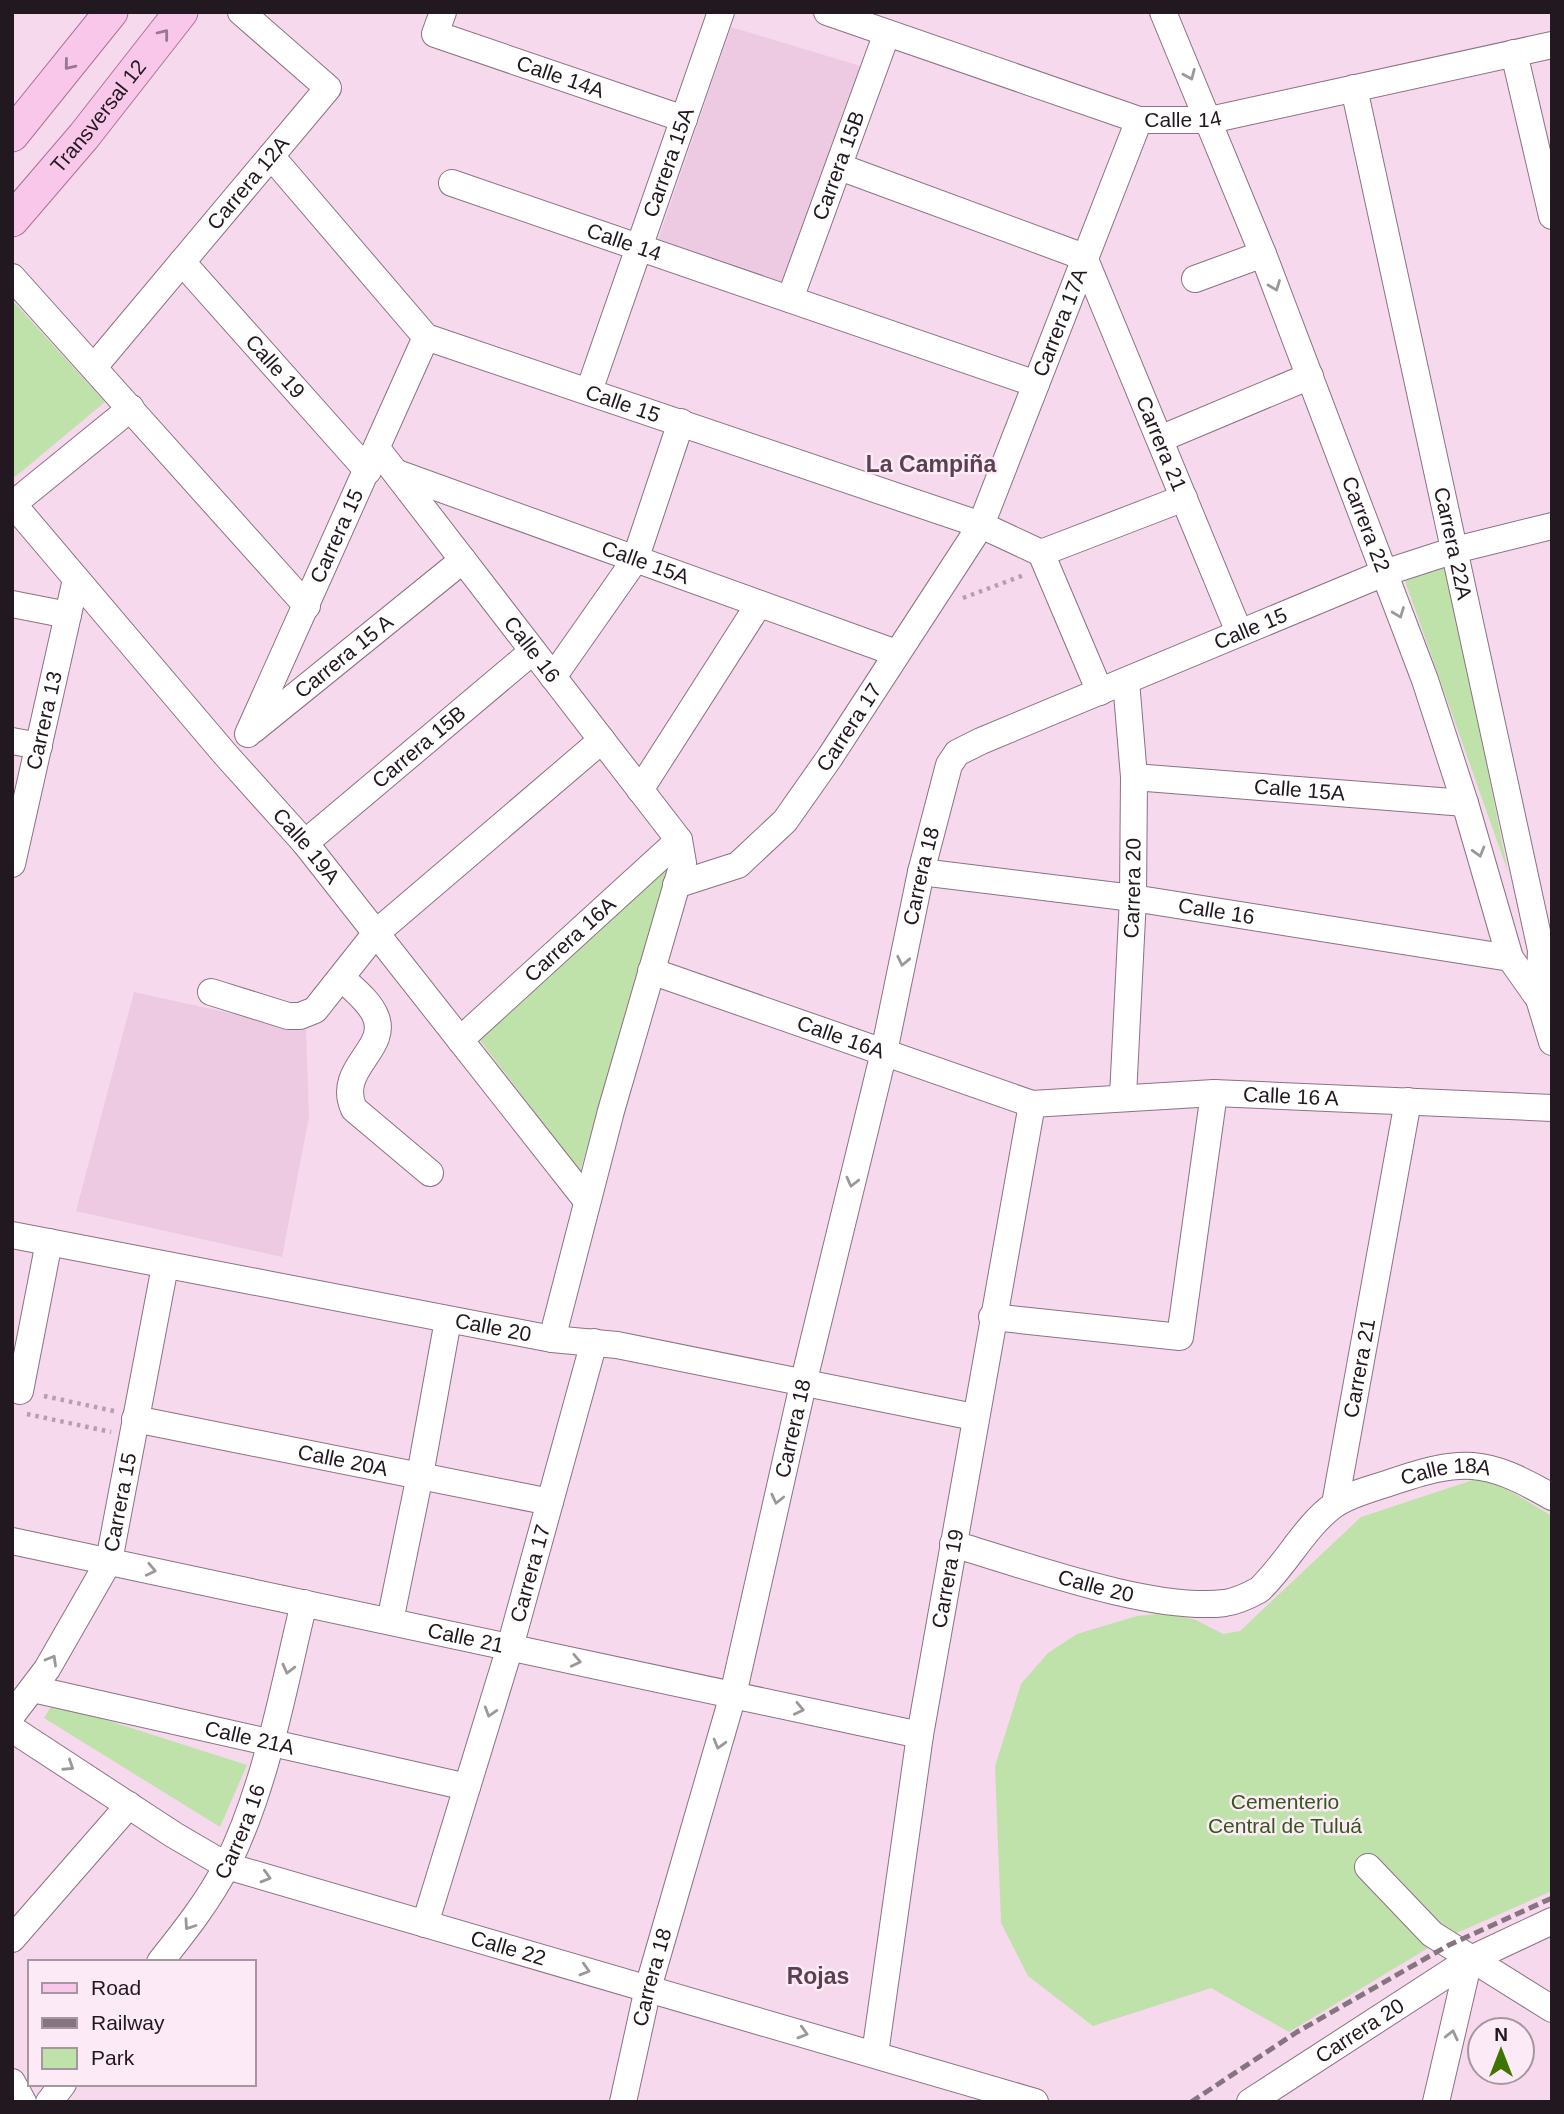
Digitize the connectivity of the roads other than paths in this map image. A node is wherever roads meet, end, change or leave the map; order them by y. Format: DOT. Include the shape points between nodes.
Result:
graph roads {
  1 [pos="111,12"];
  2 [pos="181,12"];
  3 [pos="241,12"];
  4 [pos="721,12"];
  5 [pos="827,12"];
  6 [pos="1163,12"];
  7 [pos="439,23"];
  8 [pos="887,33"];
  9 [pos="1552,45"];
  10 [pos="1514,54"];
  11 [pos="1354,88"];
  12 [pos="684,120"];
  13 [pos="1139,120"];
  14 [pos="1210,120"];
  15 [pos="12,135"];
  16 [pos="271,156"];
  17 [pos="840,167"];
  18 [pos="452,183"];
  19 [pos="1552,216"];
  20 [pos="12,220"];
  21 [pos="640,249"];
  22 [pos="1263,254"];
  23 [pos="1084,257"];
  24 [pos="182,262"];
  25 [pos="12,277"];
  26 [pos="1195,279"];
  27 [pos="790,299"];
  28 [pos="426,337"];
  29 [pos="94,367"];
  30 [pos="1310,376"];
  31 [pos="1036,384"];
  32 [pos="589,391"];
  33 [pos="131,408"];
  34 [pos="681,422"];
  35 [pos="1160,439"];
  36 [pos="373,460"];
  37 [pos="396,473"];
  38 [pos="1184,498"];
  39 [pos="13,503"];
  40 [pos="981,525"];
  41 [pos="1552,526"];
  42 [pos="1455,550"];
  43 [pos="463,560"];
  44 [pos="635,560"];
  45 [pos="1044,560"];
  46 [pos="1384,573"];
  47 [pos="76,579"];
  48 [pos="12,604"];
  49 [pos="759,604"];
  50 [pos="307,606"];
  51 [pos="68,615"];
  52 [pos="1239,632"];
  53 [pos="533,651"];
  54 [pos="896,653"];
  55 [pos="553,677"];
  56 [pos="1126,681"];
  57 [pos="1100,692"];
  58 [pos="248,734"];
  59 [pos="602,740"];
  60 [pos="12,741"];
  61 [pos="39,746"];
  62 [pos="957,753"];
  63 [pos="225,754"];
  64 [pos="1134,777"];
  65 [pos="640,790"];
  66 [pos="1465,803"];
  67 [pos="305,843"];
  68 [pos="681,846"];
  69 [pos="12,864"];
  70 [pos="922,872"];
  71 [pos="676,886"];
  72 [pos="1133,898"];
  73 [pos="376,933"];
  74 [pos="1510,958"];
  75 [pos="651,971"];
  76 [pos="343,979"];
  77 [pos="211,992"];
  78 [pos="1545,1009"];
  79 [pos="460,1040"];
  80 [pos="1552,1042"];
  81 [pos="884,1052"];
  82 [pos="1213,1093"];
  83 [pos="1123,1097"];
  84 [pos="1408,1101"];
  85 [pos="1032,1104"];
  86 [pos="1552,1108"];
  87 [pos="430,1174"];
  88 [pos="587,1201"];
  89 [pos="12,1235"];
  90 [pos="49,1242"];
  91 [pos="165,1266"];
  92 [pos="992,1317"];
  93 [pos="448,1320"];
  94 [pos="552,1339"];
  95 [pos="594,1342"];
  96 [pos="804,1380"];
  97 [pos="23,1402"];
  98 [pos="974,1417"];
  99 [pos="134,1424"];
  100 [pos="420,1475"];
  101 [pos="1552,1497"];
  102 [pos="550,1502"];
  103 [pos="1335,1504"];
  104 [pos="12,1541"];
  105 [pos="953,1545"];
  106 [pos="108,1561"];
  107 [pos="304,1603"];
  108 [pos="390,1621"];
  109 [pos="510,1647"];
  110 [pos="33,1689"];
  111 [pos="733,1695"];
  112 [pos="12,1716"];
  113 [pos="12,1729"];
  114 [pos="920,1735"];
  115 [pos="270,1742"];
  116 [pos="467,1787"];
  117 [pos="129,1805"];
  118 [pos="227,1866"];
  119 [pos="1368,1867"];
  120 [pos="1552,1921"];
  121 [pos="425,1924"];
  122 [pos="12,1939"];
  123 [pos="162,1960"];
  124 [pos="1469,1960"];
  125 [pos="657,1994"];
  126 [pos="1552,2009"];
  127 [pos="874,2054"];
  128 [pos="12,2082"];
  129 [pos="61,2086"];
  130 [pos="1027,2100"];
  131 [pos="23,2102"];
  132 [pos="49,2102"];
  133 [pos="623,2102"];
  134 [pos="639,2102"];
  135 [pos="1250,2102"];
  136 [pos="1436,2102"];
  1 -- 15 [label="main road, one-way"];
  20 -- 2 [label="main road, Transversal 12, one-way"];
  3 -- 16 [label="street, Carrera 12A" via="328,88"];
  4 -- 12 [label="street, Carrera 15A"];
  5 -- 8 [label="street, Calle 14"];
  6 -- 14 [label="street, Carrera 22, one-way"];
  7 -- 12 [label="street, Calle 14A"];
  8 -- 13 [label="street, Calle 14"];
  8 -- 17 [label="street, Carrera 15B"];
  9 -- 10 [label="street, Calle 14"];
  10 -- 11 [label="street, Calle 14"];
  10 -- 19 [label="street"];
  11 -- 14 [label="street, Calle 14"];
  11 -- 42 [label="street, Carrera 22A"];
  12 -- 21 [label="street, Carrera 15A"];
  13 -- 14 [label="street, Calle 14"];
  13 -- 23 [label="street, Carrera 17A"];
  14 -- 22 [label="street, Carrera 22"];
  16 -- 24 [label="street, Carrera 12A"];
  16 -- 28 [label="street"];
  17 -- 23 [label="street"];
  17 -- 27 [label="street, Carrera 15B"];
  18 -- 21 [label="street, Calle 14"];
  21 -- 27 [label="street, Calle 14"];
  21 -- 32 [label="street, Carrera 15A"];
  22 -- 26 [label="street"];
  22 -- 30 [label="street, Carrera 22, one-way"];
  23 -- 31 [label="street, Carrera 17A"];
  23 -- 35 [label="street, Carrera 21"];
  24 -- 29 [label="street, Carrera 12A"];
  24 -- 36 [label="street, Calle 19"];
  25 -- 29 [label="street"];
  27 -- 31 [label="street, Calle 14"];
  28 -- 32 [label="street, Calle 15"];
  28 -- 36 [label="street, Carrera 15"];
  29 -- 33 [label="street"];
  30 -- 35 [label="street"];
  30 -- 46 [label="street, Carrera 22"];
  31 -- 40 [label="street, Carrera 17A"];
  32 -- 34 [label="street, Calle 15"];
  33 -- 39 [label="street"];
  33 -- 50 [label="street"];
  34 -- 40 [label="street, Calle 15"];
  34 -- 44 [label="street"];
  35 -- 38 [label="street, Carrera 21"];
  36 -- 37 [label="street, Calle 16"];
  36 -- 50 [label="street, Carrera 15"];
  37 -- 43 [label="street, Calle 16"];
  37 -- 44 [label="street, Calle 15A"];
  38 -- 45 [label="street"];
  38 -- 52 [label="street, Carrera 21"];
  39 -- 47 [label="street, Calle 19A"];
  40 -- 45 [label="street, Calle 15"];
  40 -- 54 [label="street, Carrera 17"];
  41 -- 42 [label="street, Calle 15"];
  42 -- 46 [label="street, Calle 15"];
  42 -- 78 [label="street, Carrera 22A" via="1541,950"];
  43 -- 53 [label="street, Calle 16"];
  43 -- 58 [label="street, Carrera 15 A"];
  44 -- 49 [label="street, Calle 15A"];
  44 -- 55 [label="street"];
  45 -- 57 [label="street"];
  46 -- 52 [label="street, Calle 15"];
  46 -- 66 [label="street, Carrera 22, one-way"];
  47 -- 51 [label="street, Carrera 13"];
  47 -- 63 [label="street, Calle 19A"];
  48 -- 51 [label="street"];
  49 -- 54 [label="street, Calle 15A"];
  49 -- 65 [label="street"];
  50 -- 58 [label="street, Carrera 15"];
  51 -- 61 [label="street, Carrera 13"];
  52 -- 56 [label="street, Calle 15"];
  53 -- 55 [label="street, Calle 16"];
  53 -- 67 [label="street, Carrera 15B"];
  54 -- 71 [label="street, Carrera 17" via="785,821 738,865"];
  55 -- 59 [label="street, Calle 16"];
  56 -- 57 [label="street, Calle 15"];
  56 -- 64 [label="street, Carrera 20"];
  57 -- 62 [label="street, Calle 15"];
  58 -- 63 [label="street, Carrera 15 A"];
  59 -- 65 [label="street, Calle 16"];
  59 -- 73 [label="street"];
  60 -- 61 [label="street"];
  61 -- 69 [label="street, Carrera 13"];
  62 -- 70 [label="street, Carrera 18" via="942,787"];
  63 -- 67 [label="street, Calle 19A"];
  64 -- 66 [label="street, Calle 15A"];
  64 -- 72 [label="street, Carrera 20"];
  65 -- 68 [label="street, Calle 16"];
  66 -- 74 [label="street, Carrera 22, one-way"];
  67 -- 73 [label="street, Calle 19A"];
  68 -- 71 [label="street"];
  68 -- 79 [label="street, Carrera 16A"];
  70 -- 72 [label="street, Calle 16"];
  70 -- 81 [label="street, Carrera 18, one-way"];
  71 -- 75 [label="street"];
  72 -- 74 [label="street, Calle 16"];
  72 -- 83 [label="street, Carrera 20"];
  73 -- 76 [label="street"];
  73 -- 79 [label="street, Calle 19A"];
  74 -- 78 [label="street, Carrera 22"];
  75 -- 81 [label="street, Calle 16A"];
  75 -- 88 [label="street"];
  76 -- 77 [label="street" via="315,1010 300,1016 279,1014"];
  76 -- 87 [label="street" via="377,1018 374,1042 350,1080 354,1109"];
  78 -- 80 [label="street, Carrera 22"];
  79 -- 88 [label="street, Calle 19A"];
  81 -- 85 [label="street, Calle 16A"];
  81 -- 96 [label="street, Carrera 18, one-way"];
  82 -- 83 [label="street, Calle 16 A"];
  82 -- 84 [label="street, Calle 16 A"];
  82 -- 92 [label="street" via="1180,1337"];
  83 -- 85 [label="street, Calle 16 A"];
  84 -- 86 [label="street, Calle 16 A"];
  84 -- 103 [label="street, Carrera 21"];
  85 -- 92 [label="street, Carrera 19"];
  88 -- 94 [label="street"];
  89 -- 90 [label="street, Calle 20"];
  90 -- 91 [label="street, Calle 20"];
  90 -- 97 [label="street"];
  91 -- 93 [label="street, Calle 20"];
  91 -- 99 [label="street, Carrera 15"];
  92 -- 98 [label="street, Carrera 19"];
  93 -- 94 [label="street, Calle 20"];
  93 -- 100 [label="street"];
  94 -- 95 [label="street, Calle 20"];
  95 -- 96 [label="street, Calle 20"];
  95 -- 102 [label="street, Carrera 17"];
  96 -- 98 [label="street, Calle 20"];
  96 -- 111 [label="street, Carrera 18, one-way"];
  98 -- 105 [label="street, Carrera 19"];
  99 -- 100 [label="street, Calle 20A"];
  99 -- 106 [label="street, Carrera 15"];
  100 -- 102 [label="street, Calle 20A"];
  100 -- 108 [label="street"];
  101 -- 103 [label="street, Calle 18A" via="1515,1476 1474,1464 1412,1475"];
  102 -- 109 [label="street, Carrera 17"];
  103 -- 105 [label="street, Calle 20" via="1275,1575 1243,1599 1163,1600"];
  104 -- 106 [label="street, Calle 21"];
  105 -- 114 [label="street, Carrera 19"];
  106 -- 107 [label="street, Calle 21, one-way"];
  110 -- 106 [label="street, Carrera 15, one-way"];
  107 -- 108 [label="street, Calle 21"];
  107 -- 115 [label="street, Carrera 16, one-way"];
  108 -- 109 [label="street, Calle 21"];
  109 -- 111 [label="street, Calle 21, one-way"];
  109 -- 116 [label="street, Carrera 17, one-way"];
  110 -- 112 [label="street, Carrera 15"];
  110 -- 115 [label="street, Calle 21A"];
  111 -- 114 [label="street, Calle 21, one-way"];
  111 -- 125 [label="street, Carrera 18, one-way"];
  113 -- 117 [label="street, Calle 22, one-way"];
  114 -- 127 [label="street, Carrera 19"];
  115 -- 116 [label="street, Calle 21A"];
  115 -- 118 [label="street, Carrera 16"];
  116 -- 121 [label="street, Carrera 17"];
  117 -- 118 [label="street, Calle 22"];
  117 -- 122 [label="street"];
  118 -- 121 [label="street, Calle 22, one-way"];
  118 -- 123 [label="street, Carrera 16, one-way"];
  119 -- 124 [label="street" via="1432,1934"];
  120 -- 124 [label="street"];
  121 -- 125 [label="street, Calle 22, one-way"];
  124 -- 126 [label="street"];
  124 -- 135 [label="street, Carrera 20"];
  136 -- 124 [label="street, one-way"];
  125 -- 127 [label="street, Calle 22, one-way"];
  125 -- 133 [label="street, Carrera 18"];
  125 -- 134 [label="street"];
  127 -- 130 [label="street, Calle 22"];
  128 -- 131 [label="street"];
  129 -- 132 [label="street"];
}
